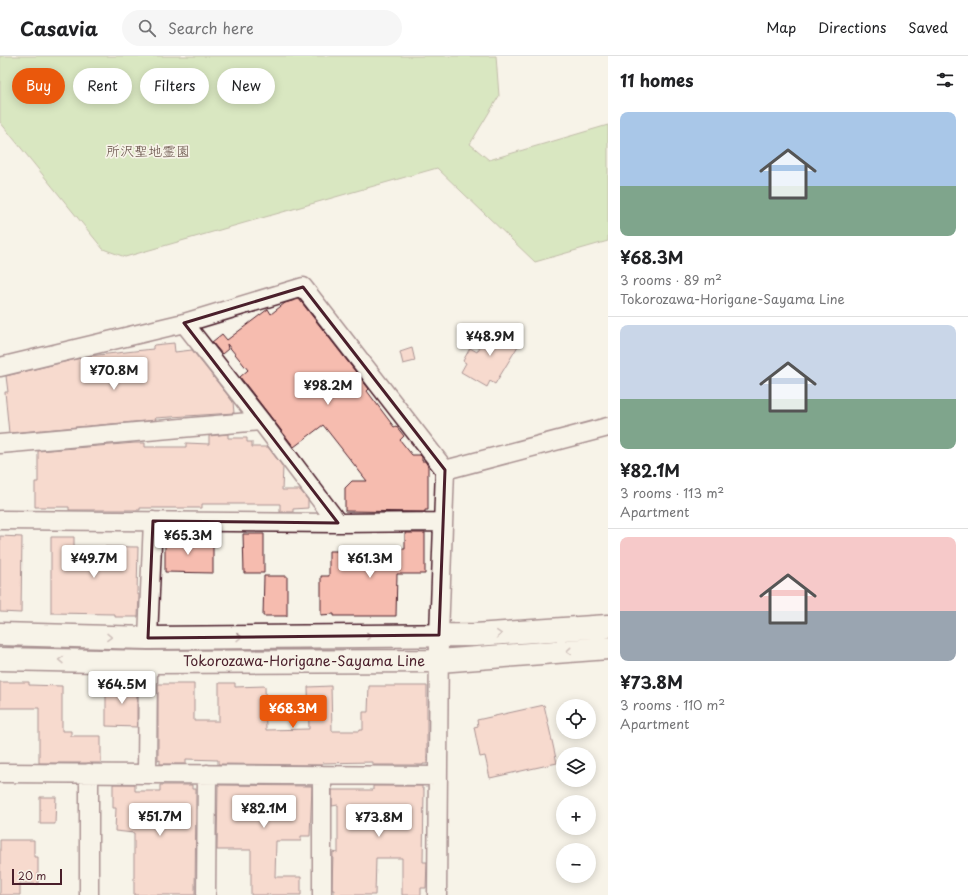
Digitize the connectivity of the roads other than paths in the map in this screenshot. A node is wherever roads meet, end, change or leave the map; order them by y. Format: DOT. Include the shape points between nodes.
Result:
graph roads {
  1 [pos="184,323"];
  2 [pos="0,367"];
  3 [pos="261,421"];
  4 [pos="608,428"];
  5 [pos="0,444"];
  6 [pos="445,470"];
  7 [pos="0,520"];
  8 [pos="152,521"];
  9 [pos="443,522"];
  10 [pos="338,523"];
  11 [pos="608,626"];
  12 [pos="0,634"];
  13 [pos="439,635"];
  14 [pos="148,638"];
  15 [pos="608,648"];
  16 [pos="0,659"];
  17 [pos="439,660"];
  18 [pos="148,662"];
  19 [pos="0,773"];
  20 [pos="89,773"];
  21 [pos="147,774"];
  22 [pos="208,774"];
  23 [pos="322,775"];
  24 [pos="438,776"];
  25 [pos="89,895"];
  26 [pos="206,895"];
  27 [pos="322,895"];
  28 [pos="437,895"];
  1 -- 2 [label="street"];
  1 -- 3 [label="street"];
  1 -- 6 [label="street" via="303,287"];
  3 -- 5 [label="street"];
  3 -- 10 [label="street"];
  4 -- 6 [label="street"];
  6 -- 9 [label="street"];
  7 -- 8 [label="street"];
  8 -- 10 [label="street"];
  8 -- 14 [label="street"];
  9 -- 10 [label="street"];
  9 -- 13 [label="street"];
  13 -- 11 [label="main road, Tokorozawa-Horigane-Sayama Line, one-way"];
  12 -- 14 [label="main road, Tokorozawa-Horigane-Sayama Line, one-way"];
  14 -- 13 [label="main road, Tokorozawa-Horigane-Sayama Line, one-way"];
  13 -- 17 [label="street"];
  15 -- 17 [label="main road, Tokorozawa-Horigane-Sayama Line, one-way"];
  18 -- 16 [label="main road, Tokorozawa-Horigane-Sayama Line, one-way"];
  17 -- 18 [label="main road, Tokorozawa-Horigane-Sayama Line"];
  17 -- 24 [label="street"];
  18 -- 21 [label="street"];
  19 -- 20 [label="street"];
  20 -- 21 [label="street"];
  20 -- 25 [label="street"];
  21 -- 22 [label="street"];
  22 -- 23 [label="street"];
  22 -- 26 [label="street"];
  23 -- 24 [label="street"];
  23 -- 27 [label="street"];
  24 -- 28 [label="street"];
}
